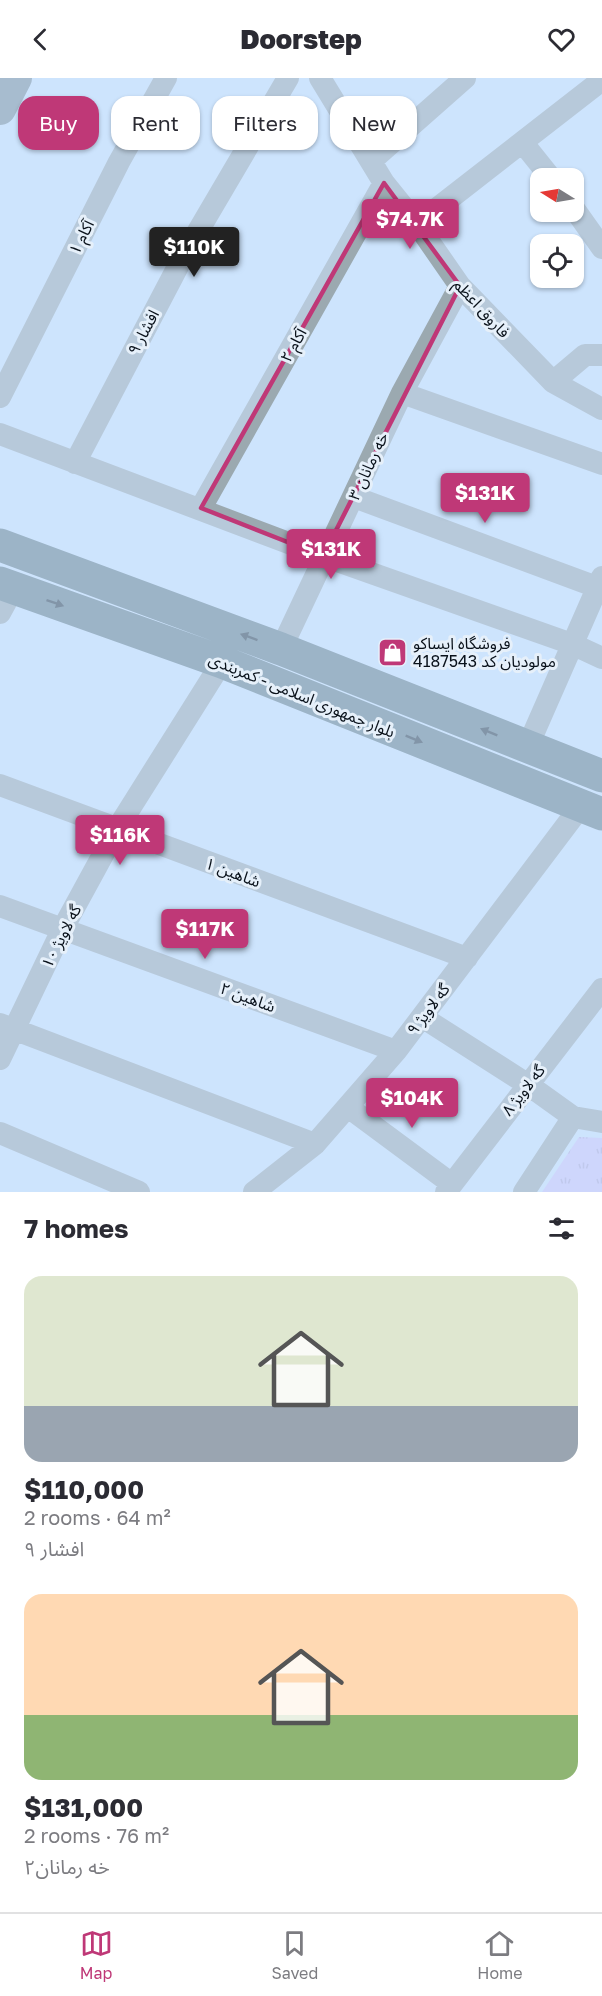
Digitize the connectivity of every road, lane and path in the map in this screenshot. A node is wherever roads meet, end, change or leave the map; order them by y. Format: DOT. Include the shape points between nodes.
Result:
graph roads {
  1 [pos="16,78"];
  2 [pos="166,78"];
  3 [pos="288,78"];
  4 [pos="320,78"];
  5 [pos="465,78"];
  6 [pos="602,80"];
  7 [pos="0,109"];
  8 [pos="524,143"];
  9 [pos="371,162"];
  10 [pos="543,168"];
  11 [pos="384,183"];
  12 [pos="584,218"];
  13 [pos="417,224"];
  14 [pos="599,234"];
  15 [pos="460,286"];
  16 [pos="602,355"];
  17 [pos="553,382"];
  18 [pos="402,393"];
  19 [pos="0,397"];
  20 [pos="602,409"];
  21 [pos="0,434"];
  22 [pos="75,463"];
  23 [pos="602,464"];
  24 [pos="354,497"];
  25 [pos="201,508"];
  26 [pos="0,545"];
  27 [pos="323,556"];
  28 [pos="600,584"];
  29 [pos="4,595"];
  30 [pos="572,644"];
  31 [pos="281,649"];
  32 [pos="602,658"];
  33 [pos="222,662"];
  34 [pos="527,748"];
  35 [pos="602,776"];
  36 [pos="0,784"];
  37 [pos="592,810"];
  38 [pos="117,829"];
  39 [pos="0,906"];
  40 [pos="62,930"];
  41 [pos="467,958"];
  42 [pos="602,989"];
  43 [pos="422,1017"];
  44 [pos="7,1027"];
  45 [pos="396,1051"];
  46 [pos="0,1059"];
  47 [pos="527,1084"];
  48 [pos="348,1107"];
  49 [pos="573,1117"];
  50 [pos="602,1122"];
  51 [pos="0,1133"];
  52 [pos="315,1144"];
  53 [pos="449,1188"];
  54 [pos="139,1192"];
  55 [pos="254,1192"];
  56 [pos="524,1192"];
  1 -- 7 [label="main road"];
  2 -- 19 [label="street, آکام ۱"];
  3 -- 22 [label="street, افشار ۹" via="184,255"];
  4 -- 9 [label="street, فاروق اعظم"];
  5 -- 9 [label="street"];
  6 -- 8 [label="street"];
  8 -- 10 [label="street"];
  8 -- 13 [label="street"];
  9 -- 11 [label="street, فاروق اعظم"];
  11 -- 13 [label="street, فاروق اعظم"];
  11 -- 25 [label="street, آکام ۲"];
  12 -- 14 [label="street"];
  13 -- 15 [label="street, فاروق اعظم"];
  15 -- 17 [label="street, فاروق اعظم"];
  15 -- 18 [label="street, خه رمانان ۳"];
  16 -- 17 [label="street" via="585,355"];
  17 -- 20 [label="street, فاروق اعظم"];
  18 -- 23 [label="street"];
  18 -- 24 [label="street, خه رمانان ۳"];
  21 -- 22 [label="street"];
  22 -- 25 [label="street"];
  24 -- 27 [label="street, خه رمانان ۳"];
  24 -- 28 [label="street"];
  25 -- 27 [label="street"];
  31 -- 26 [label="main road, بلوار جمهوری اسلامی - کمربندی, one-way"];
  27 -- 30 [label="street"];
  27 -- 31 [label="street, خه رمانان ۳"];
  28 -- 30 [label="street"];
  29 -- 33 [label="main road, بلوار جمهوری اسلامی - کمربندی, one-way"];
  30 -- 32 [label="street"];
  30 -- 34 [label="street"];
  34 -- 31 [label="main road, بلوار جمهوری اسلامی - کمربندی, one-way"];
  33 -- 37 [label="main road, بلوار جمهوری اسلامی - کمربندی, one-way"];
  33 -- 38 [label="street, گه لاویژ ۱۰"];
  34 -- 35 [label="main road, بلوار جمهوری اسلامی - کمربندی"];
  36 -- 38 [label="street, شاهین ۱"];
  37 -- 41 [label="street, گه لاویژ ۹"];
  38 -- 40 [label="street, گه لاویژ ۱۰"];
  38 -- 41 [label="street, شاهین ۱"];
  39 -- 40 [label="street, شاهین ۲"];
  40 -- 44 [label="street, گه لاویژ ۱۰"];
  40 -- 45 [label="street, شاهین ۲"];
  41 -- 43 [label="street, گه لاویژ ۹"];
  42 -- 47 [label="street, گه لاویژ ۸"];
  43 -- 45 [label="street, گه لاویژ ۹"];
  43 -- 47 [label="street"];
  44 -- 46 [label="street, گه لاویژ ۱۰"];
  44 -- 52 [label="street"];
  45 -- 48 [label="street, گه لاویژ ۹"];
  47 -- 49 [label="street"];
  47 -- 53 [label="street, گه لاویژ ۸"];
  48 -- 52 [label="street, گه لاویژ ۹"];
  48 -- 53 [label="street"];
  49 -- 50 [label="street"];
  49 -- 56 [label="street"];
  51 -- 54 [label="street"];
  52 -- 55 [label="street, گه لاویژ ۹"];
}
